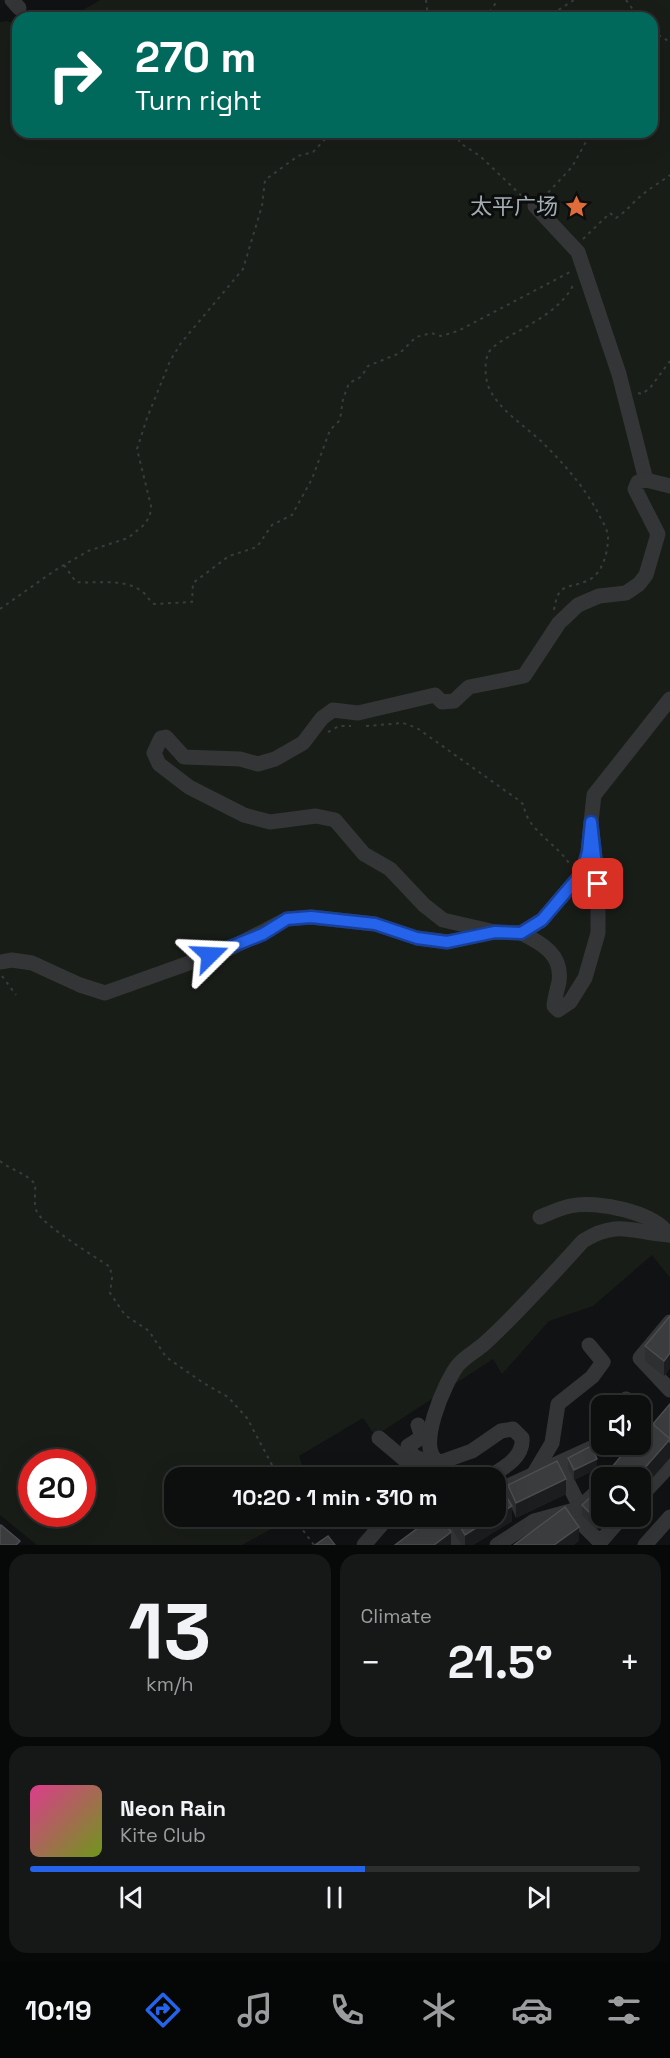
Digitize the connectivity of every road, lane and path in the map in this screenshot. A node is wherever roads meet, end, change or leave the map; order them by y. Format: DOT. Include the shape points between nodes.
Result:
graph roads {
  1 [pos="574,0"];
  2 [pos="626,0"];
  3 [pos="635,11"];
  4 [pos="555,12"];
  5 [pos="326,138"];
  6 [pos="458,138"];
  7 [pos="590,138"];
  8 [pos="670,175"];
  9 [pos="535,206"];
  10 [pos="574,248"];
  11 [pos="580,270"];
  12 [pos="670,361"];
  13 [pos="623,390"];
  14 [pos="646,480"];
  15 [pos="670,486"];
  16 [pos="64,565"];
  17 [pos="0,609"];
  18 [pos="553,614"];
  19 [pos="670,699"];
  20 [pos="324,734"];
  21 [pos="591,822"];
  22 [pos="578,878"];
  23 [pos="495,932"];
  24 [pos="521,933"];
  25 [pos="0,962"];
  26 [pos="0,972"];
  27 [pos="16,995"];
  28 [pos="0,1161"];
  29 [pos="540,1217"];
  30 [pos="670,1235"];
  31 [pos="670,1322"];
  32 [pos="589,1346"];
  33 [pos="670,1390"];
  34 [pos="418,1425"];
  35 [pos="380,1438"];
  36 [pos="591,1448"];
  37 [pos="434,1462"];
  38 [pos="670,1465"];
  39 [pos="273,1467"];
  40 [pos="503,1467"];
  41 [pos="533,1475"];
  42 [pos="651,1485"];
  43 [pos="506,1487"];
  44 [pos="506,1495"];
  45 [pos="591,1496"];
  46 [pos="575,1509"];
  47 [pos="670,1517"];
  48 [pos="302,1527"];
  49 [pos="380,1527"];
  50 [pos="438,1527"];
  51 [pos="442,1527"];
  52 [pos="613,1527"];
  53 [pos="315,1545"];
  54 [pos="364,1545"];
  55 [pos="415,1545"];
  56 [pos="456,1545"];
  57 [pos="497,1545"];
  58 [pos="645,1545"];
  1 -- 4 [label="path"];
  2 -- 3 [label="path"];
  5 -- 16 [label="path" via="313,152 298,156 265,180 262,206 243,269 198,320 170,361 137,449 151,506 145,524 128,538 88,551"];
  6 -- 9 [label="path"];
  7 -- 9 [label="path" via="572,167"];
  8 -- 10 [label="path" via="616,218 610,213"];
  9 -- 10 [label="street"];
  10 -- 11 [label="street"];
  11 -- 13 [label="street"];
  11 -- 16 [label="path" via="566,272 458,332 416,337 400,353 368,366 361,377 350,383 340,420 330,430 312,479 292,515 272,525 257,547 229,556 193,584 192,602 154,604 144,593 122,584 76,582"];
  11 -- 18 [label="path" via="559,306 496,345 488,354 486,373 489,388 499,404 571,473 594,504 608,536 601,567 589,581 567,584 555,600"];
  12 -- 13 [label="path" via="642,394"];
  13 -- 14 [label="street"];
  14 -- 15 [label="street"];
  14 -- 23 [label="street" via="638,482 635,489 658,534 646,575 626,593 599,596 578,605 559,623 524,676 470,687 453,701 442,702 435,695 358,713 333,710 303,743 258,764 240,759 184,757 166,737 161,738 154,753 159,764 189,787 244,815 270,822 316,816 335,820 364,854 390,869 443,920"];
  16 -- 17 [label="path"];
  19 -- 21 [label="street" via="594,795"];
  20 -- 22 [label="path" via="339,726 403,723 417,728 517,799 524,806 524,813 565,856"];
  21 -- 22 [label="street" via="588,852"];
  21 -- 24 [label="street" via="598,884 598,933 585,978 570,1002 558,1010 554,1006 559,980 556,958 541,943"];
  22 -- 24 [label="street" via="542,920"];
  23 -- 24 [label="street"];
  23 -- 25 [label="street" via="447,942 417,938 375,924 311,917 287,919 231,948 105,993 32,963"];
  26 -- 27 [label="path"];
  28 -- 39 [label="path" via="35,1184 38,1216 110,1266 110,1293 126,1315 149,1331 166,1357 228,1397 246,1418"];
  29 -- 30 [label="street" via="586,1204 617,1208 652,1220"];
  30 -- 37 [label="street" via="611,1228 583,1241 454,1371 430,1434"];
  31 -- 33 [label="street" via="640,1358"];
  32 -- 41 [label="street" via="603,1362 592,1377 558,1404 552,1443"];
  34 -- 37 [label="street" via="423,1437 408,1446 409,1451"];
  35 -- 37 [label="street" via="411,1465"];
  36 -- 41 [label="street"];
  37 -- 40 [label="street" via="472,1451 513,1429 522,1438 522,1449"];
  38 -- 42 [label="street"];
  41 -- 43 [label="street"];
  44 -- 46 [label="street" via="562,1471"];
  45 -- 46 [label="street"];
  46 -- 52 [label="street" via="598,1540"];
  46 -- 57 [label="street" via="534,1521"];
  47 -- 58 [label="street"];
  48 -- 53 [label="path"];
  49 -- 54 [label="street"];
  50 -- 55 [label="street"];
  51 -- 56 [label="street"];
}
